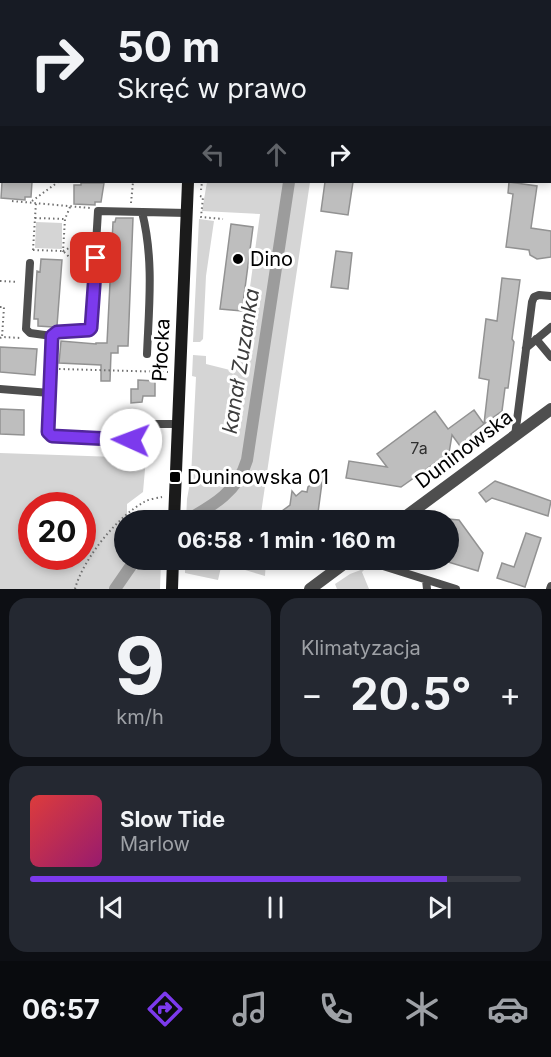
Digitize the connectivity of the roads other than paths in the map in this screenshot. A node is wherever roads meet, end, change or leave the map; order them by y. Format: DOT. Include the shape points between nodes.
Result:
graph roads {
  1 [pos="188,183"];
  2 [pos="142,212"];
  3 [pos="187,213"];
  4 [pos="30,263"];
  5 [pos="551,296"];
  6 [pos="551,327"];
  7 [pos="52,336"];
  8 [pos="536,339"];
  9 [pos="526,348"];
  10 [pos="147,354"];
  11 [pos="551,357"];
  12 [pos="0,390"];
  13 [pos="50,393"];
  14 [pos="551,409"];
  15 [pos="177,424"];
  16 [pos="515,436"];
  17 [pos="174,510"];
  18 [pos="415,510"];
  19 [pos="173,570"];
  20 [pos="336,570"];
  21 [pos="395,570"];
  22 [pos="426,580"];
  23 [pos="172,589"];
  24 [pos="310,589"];
  25 [pos="427,589"];
  26 [pos="456,589"];
  1 -- 3 [label="street, Płocka"];
  2 -- 3 [label="lane"];
  2 -- 7 [label="lane" via="98,211 91,328"];
  2 -- 10 [label="lane" via="148,235 151,284"];
  3 -- 15 [label="street, Płocka"];
  4 -- 7 [label="lane" via="27,330"];
  5 -- 9 [label="lane" via="534,297"];
  6 -- 8 [label="lane"];
  7 -- 13 [label="lane"];
  8 -- 9 [label="lane"];
  8 -- 11 [label="lane"];
  9 -- 16 [label="lane"];
  12 -- 13 [label="lane"];
  13 -- 15 [label="lane" via="48,432 52,436 131,440 154,424"];
  14 -- 16 [label="street, Duninowska"];
  15 -- 17 [label="street, Płocka"];
  16 -- 18 [label="street, Duninowska"];
  19 -- 23 [label="street"];
  20 -- 24 [label="street"];
  21 -- 22 [label="lane"];
  22 -- 25 [label="lane"];
  22 -- 26 [label="lane"];
}
